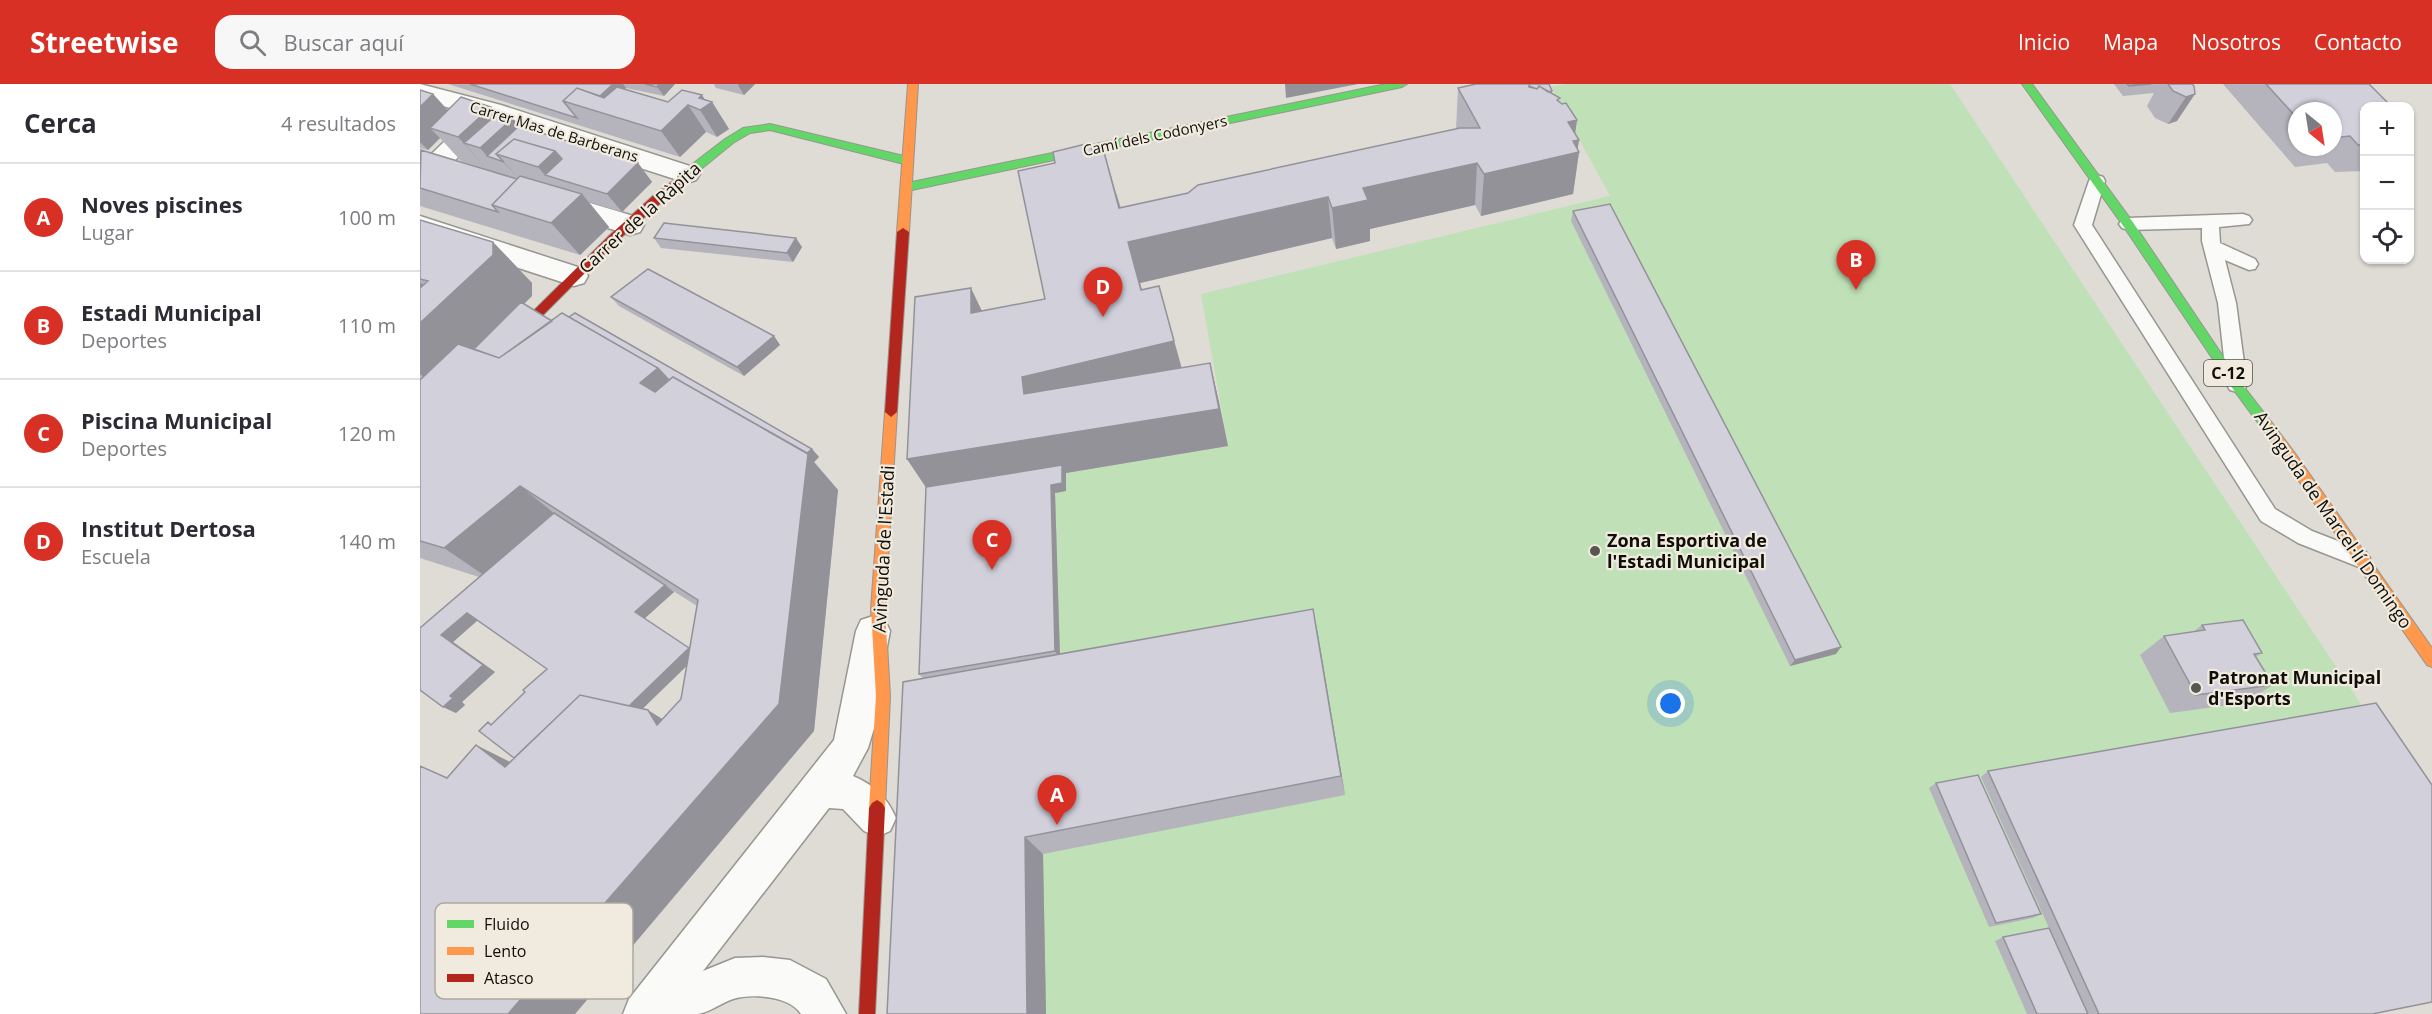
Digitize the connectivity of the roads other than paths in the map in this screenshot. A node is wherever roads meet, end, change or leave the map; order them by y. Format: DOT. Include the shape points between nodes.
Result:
graph roads {
  1 [pos="913,84"];
  2 [pos="1402,84"];
  3 [pos="2027,84"];
  4 [pos="420,92"];
  5 [pos="492,111"];
  6 [pos="908,161"];
  7 [pos="433,168"];
  8 [pos="687,174"];
  9 [pos="2097,181"];
  10 [pos="907,187"];
  11 [pos="538,196"];
  12 [pos="2243,220"];
  13 [pos="2210,221"];
  14 [pos="2128,224"];
  15 [pos="630,225"];
  16 [pos="420,226"];
  17 [pos="2213,247"];
  18 [pos="2248,264"];
  19 [pos="574,276"];
  20 [pos="499,351"];
  21 [pos="2237,386"];
  22 [pos="2359,558"];
  23 [pos="878,609"];
  24 [pos="2432,660"];
  25 [pos="819,791"];
  26 [pos="878,818"];
  27 [pos="646,1014"];
  28 [pos="825,1014"];
  29 [pos="867,1014"];
  1 -- 6 [label="street, Avinguda de l'Estadi"];
  2 -- 10 [label="street, Camí dels Codonyers"];
  3 -- 9 [label="street, Avinguda de Marcel·lí Domingo / C-12"];
  4 -- 5 [label="street, Carrer Mas de Barberans"];
  5 -- 7 [label="street"];
  5 -- 8 [label="street, Carrer Mas de Barberans"];
  6 -- 8 [label="street, Carrer de la Ràpita" via="770,127 747,130"];
  6 -- 10 [label="street, Avinguda de l'Estadi"];
  8 -- 15 [label="street, Carrer de la Ràpita"];
  9 -- 14 [label="street, Avinguda de Marcel·lí Domingo / C-12"];
  9 -- 22 [label="lane" via="2083,225 2268,515 2305,537"];
  10 -- 23 [label="street, Avinguda de l'Estadi"];
  11 -- 15 [label="street"];
  12 -- 13 [label="lane"];
  13 -- 14 [label="lane"];
  13 -- 17 [label="lane"];
  14 -- 21 [label="street, Avinguda de Marcel·lí Domingo / C-12"];
  15 -- 19 [label="street, Carrer de la Ràpita"];
  16 -- 19 [label="street"];
  17 -- 18 [label="lane"];
  17 -- 21 [label="lane" via="2227,303"];
  19 -- 20 [label="street, Carrer de la Ràpita"];
  21 -- 22 [label="street, Avinguda de Marcel·lí Domingo / C-12" via="2314,488"];
  22 -- 24 [label="street, Avinguda de Marcel·lí Domingo / C-12"];
  23 -- 25 [label="street" via="850,748"];
  23 -- 26 [label="street, Avinguda de l'Estadi" via="883,696"];
  25 -- 26 [label="street" via="838,788 866,803"];
  25 -- 27 [label="street"];
  26 -- 29 [label="street, Avinguda de l'Estadi"];
  27 -- 28 [label="street" via="735,978 763,977 790,980 812,993"];
}
